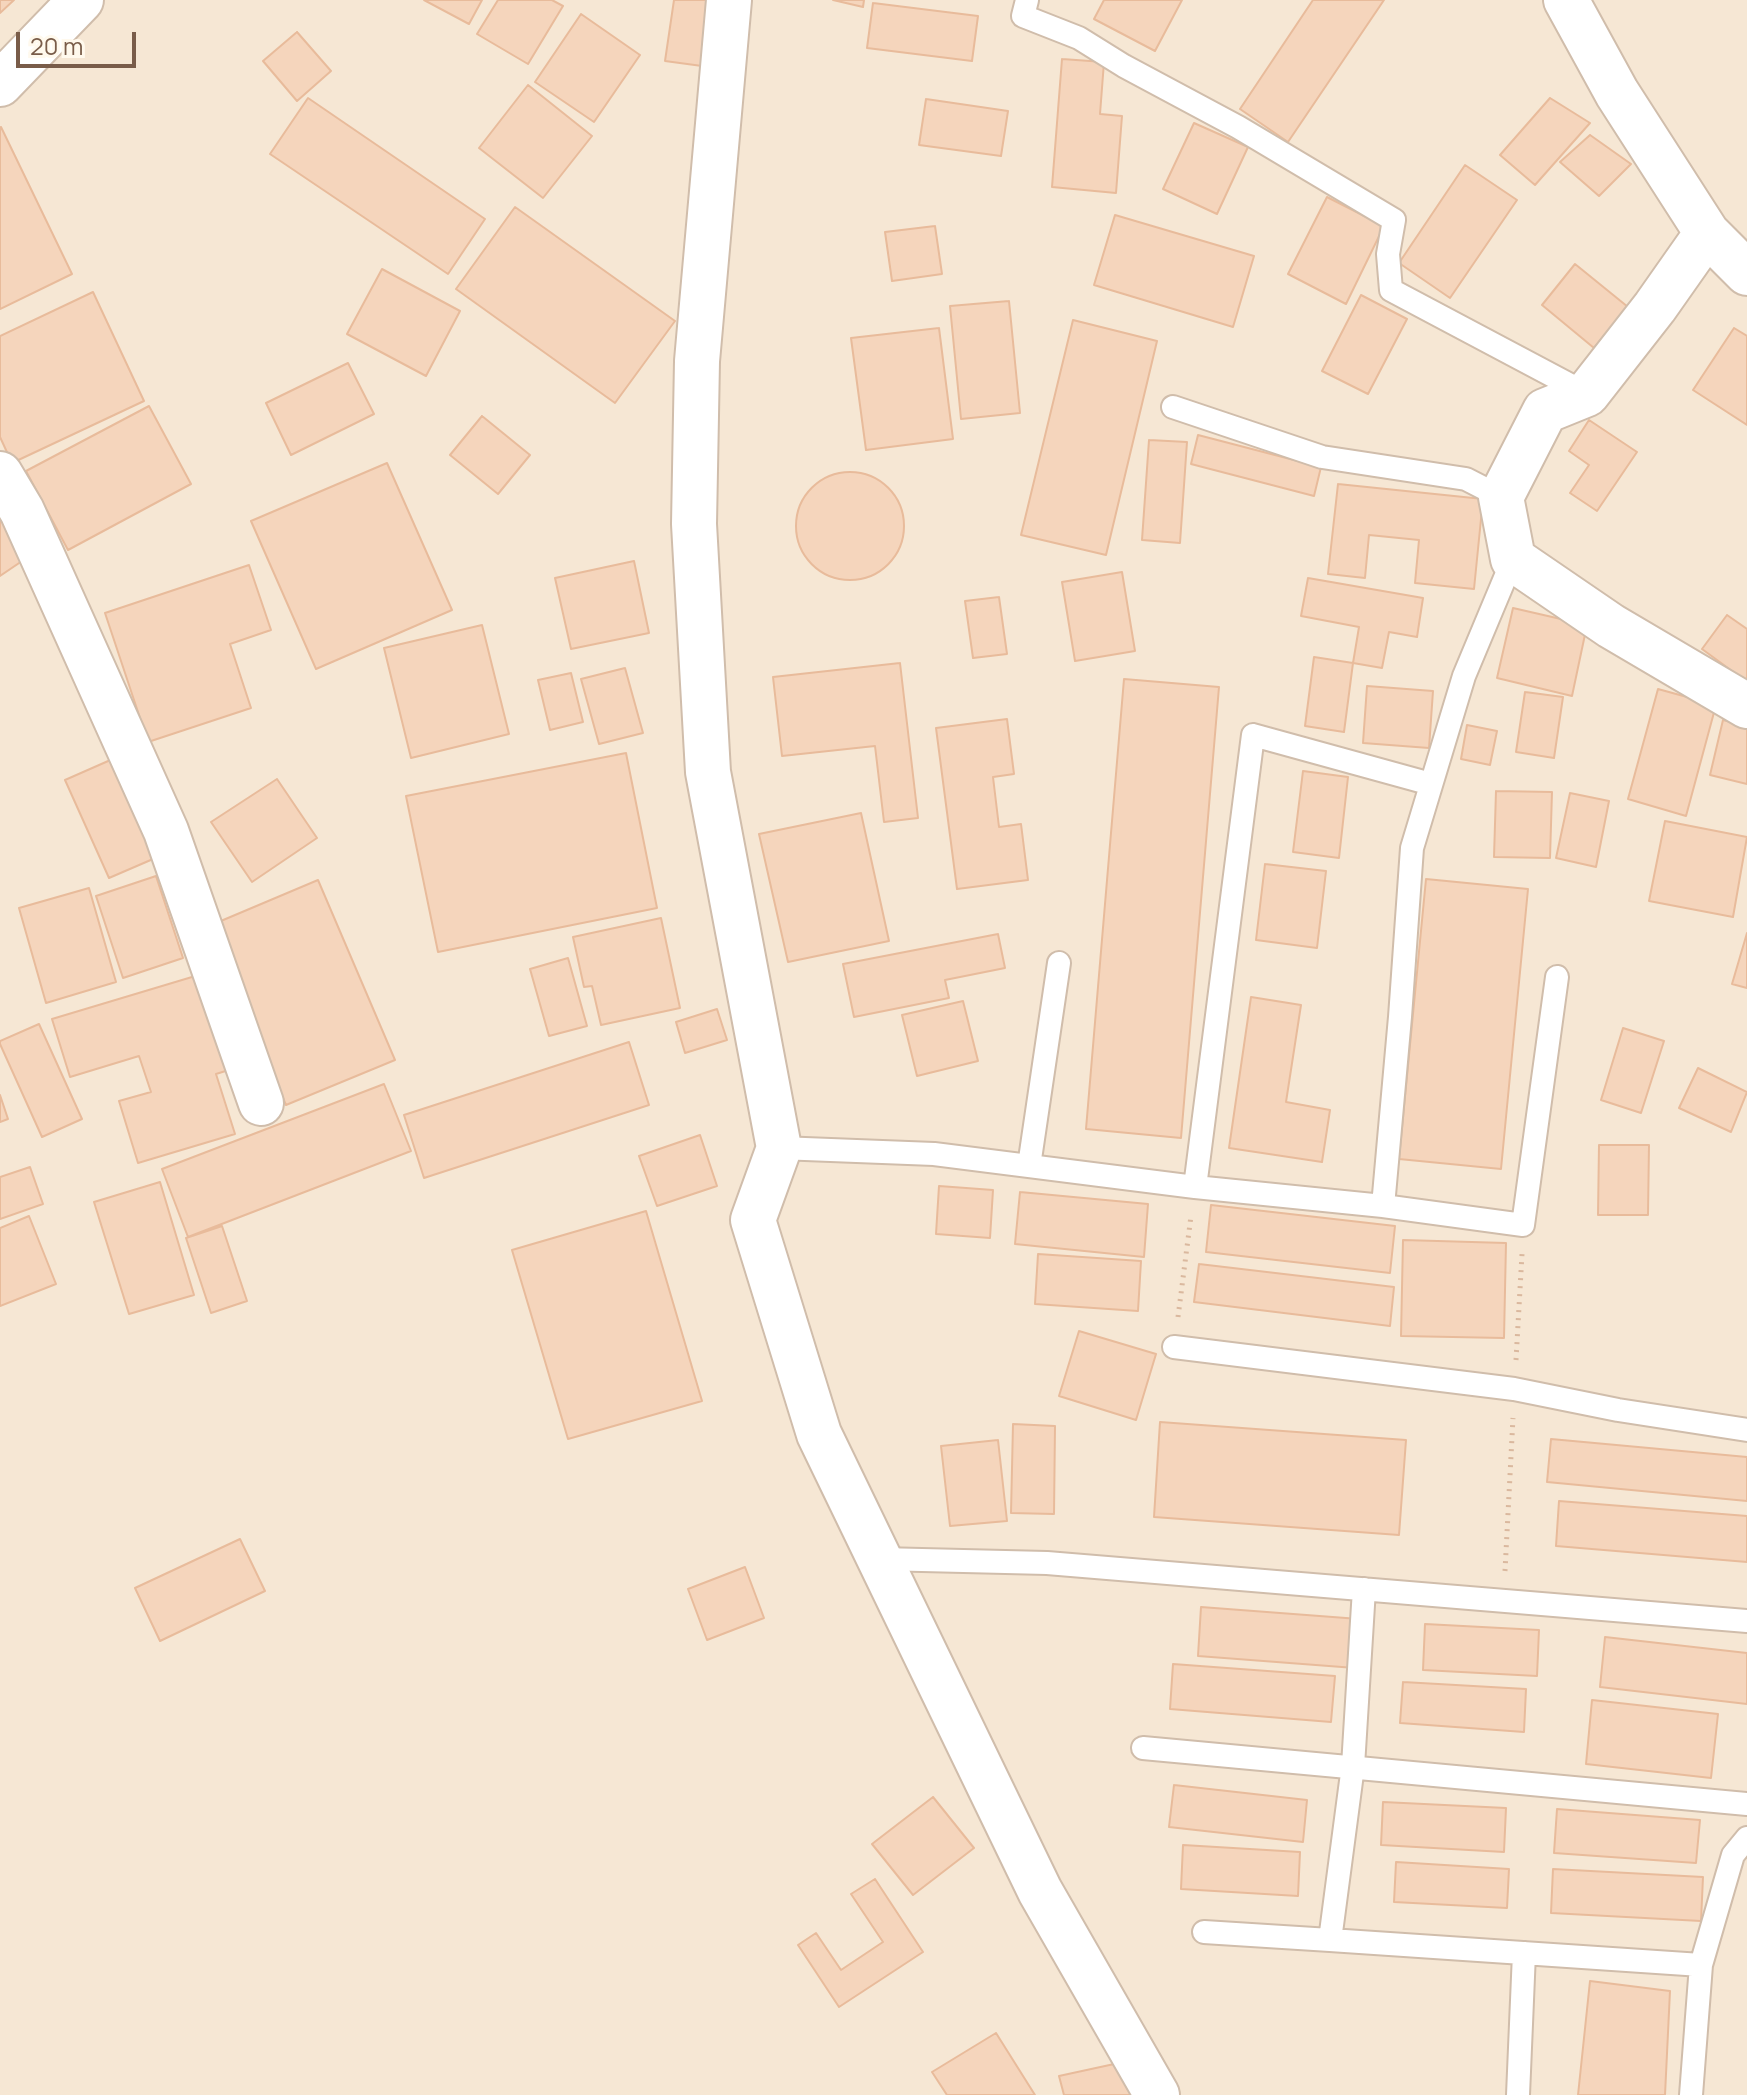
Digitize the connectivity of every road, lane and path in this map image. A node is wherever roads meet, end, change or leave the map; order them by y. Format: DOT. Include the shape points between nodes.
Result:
graph roads {
  1 [pos="81,0"];
  2 [pos="729,0"];
  3 [pos="1027,0"];
  4 [pos="1566,0"];
  5 [pos="0,84"];
  6 [pos="1707,233"];
  7 [pos="1747,273"];
  8 [pos="1587,394"];
  9 [pos="1173,407"];
  10 [pos="0,474"];
  11 [pos="1501,497"];
  12 [pos="1513,559"];
  13 [pos="1747,706"];
  14 [pos="1431,784"];
  15 [pos="1059,963"];
  16 [pos="1557,977"];
  17 [pos="261,1103"];
  18 [pos="779,1148"];
  19 [pos="1029,1166"];
  20 [pos="1195,1187"];
  21 [pos="1383,1206"];
  22 [pos="1174,1347"];
  23 [pos="1747,1430"];
  24 [pos="880,1559"];
  25 [pos="1364,1589"];
  26 [pos="1747,1621"];
  27 [pos="1143,1748"];
  28 [pos="1353,1766"];
  29 [pos="1747,1804"];
  30 [pos="1747,1838"];
  31 [pos="1204,1932"];
  32 [pos="1330,1940"];
  33 [pos="1524,1953"];
  34 [pos="1701,1965"];
  35 [pos="1157,2095"];
  36 [pos="1518,2095"];
  37 [pos="1691,2095"];
  1 -- 5 [label="street"];
  2 -- 18 [label="street" via="697,361 694,524 708,772"];
  3 -- 8 [label="lane" via="1023,16 1079,38 1394,220 1388,254 1391,290"];
  4 -- 6 [label="street" via="1617,93"];
  6 -- 7 [label="street"];
  6 -- 8 [label="street"];
  8 -- 11 [label="street" via="1545,411"];
  9 -- 11 [label="lane" via="1322,457 1466,479"];
  10 -- 17 [label="street" via="22,511 166,831"];
  11 -- 12 [label="street"];
  12 -- 13 [label="street" via="1611,626"];
  12 -- 14 [label="lane" via="1464,676"];
  14 -- 20 [label="lane" via="1253,735"];
  14 -- 21 [label="lane" via="1412,848"];
  15 -- 19 [label="lane"];
  16 -- 21 [label="lane" via="1523,1225"];
  18 -- 19 [label="lane" via="934,1154"];
  18 -- 24 [label="street" via="753,1220 819,1434"];
  19 -- 20 [label="lane"];
  20 -- 21 [label="lane"];
  20 -- 22 [label="path"];
  22 -- 23 [label="lane" via="1514,1389"];
  24 -- 25 [label="lane" via="1047,1563"];
  24 -- 35 [label="street" via="1040,1891"];
  25 -- 26 [label="lane"];
  25 -- 28 [label="lane"];
  27 -- 28 [label="lane"];
  28 -- 29 [label="lane"];
  28 -- 32 [label="lane"];
  30 -- 34 [label="lane" via="1733,1855"];
  31 -- 32 [label="lane"];
  32 -- 33 [label="lane"];
  33 -- 34 [label="lane"];
  33 -- 36 [label="lane"];
  34 -- 37 [label="lane"];
}
